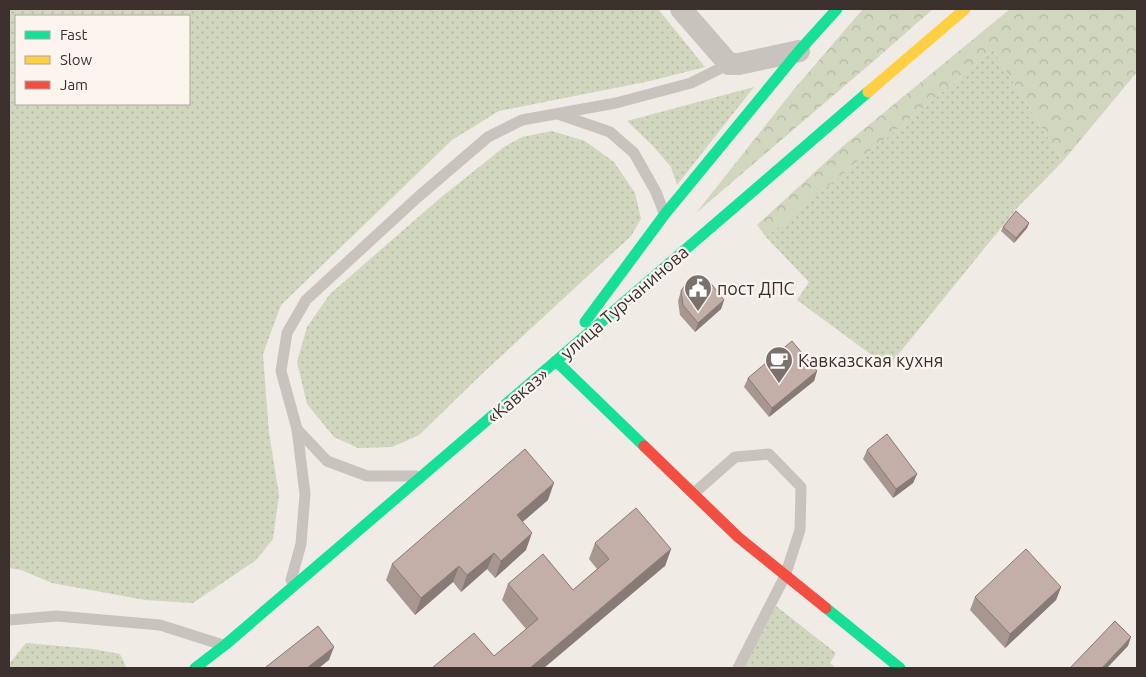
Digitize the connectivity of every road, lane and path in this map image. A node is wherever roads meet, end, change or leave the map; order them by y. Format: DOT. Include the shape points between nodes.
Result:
graph roads {
  1 [pos="680,9"];
  2 [pos="837,9"];
  3 [pos="965,9"];
  4 [pos="799,51"];
  5 [pos="729,64"];
  6 [pos="556,114"];
  7 [pos="665,214"];
  8 [pos="556,362"];
  9 [pos="297,429"];
  10 [pos="423,476"];
  11 [pos="693,494"];
  12 [pos="785,576"];
  13 [pos="288,591"];
  14 [pos="9,620"];
  15 [pos="225,645"];
  16 [pos="195,668"];
  17 [pos="738,668"];
  18 [pos="900,668"];
  1 -- 5 [label="street"];
  2 -- 4 [label="main road, улица Турчанинова"];
  3 -- 8 [label="main road, улица Турчанинова"];
  4 -- 5 [label="street"];
  4 -- 7 [label="main road, улица Турчанинова"];
  5 -- 6 [label="lane" via="691,82 616,103"];
  6 -- 7 [label="lane" via="610,132 634,153"];
  6 -- 9 [label="lane" via="522,120 488,137 306,300 287,333 281,371"];
  7 -- 8 [label="main road, улица Турчанинова"];
  8 -- 10 [label="main road, «Кавказ»"];
  8 -- 11 [label="main road, «Кавказ»"];
  9 -- 10 [label="lane" via="327,461 367,476"];
  9 -- 13 [label="lane" via="305,494 302,544"];
  10 -- 13 [label="main road, «Кавказ»"];
  11 -- 12 [label="main road, «Кавказ»"];
  11 -- 12 [label="lane" via="735,457 769,454 801,486 800,530"];
  12 -- 17 [label="lane"];
  12 -- 18 [label="main road, «Кавказ»"];
  13 -- 15 [label="main road, «Кавказ»"];
  14 -- 15 [label="lane" via="57,616 160,625"];
  15 -- 16 [label="main road, «Кавказ»"];
}
